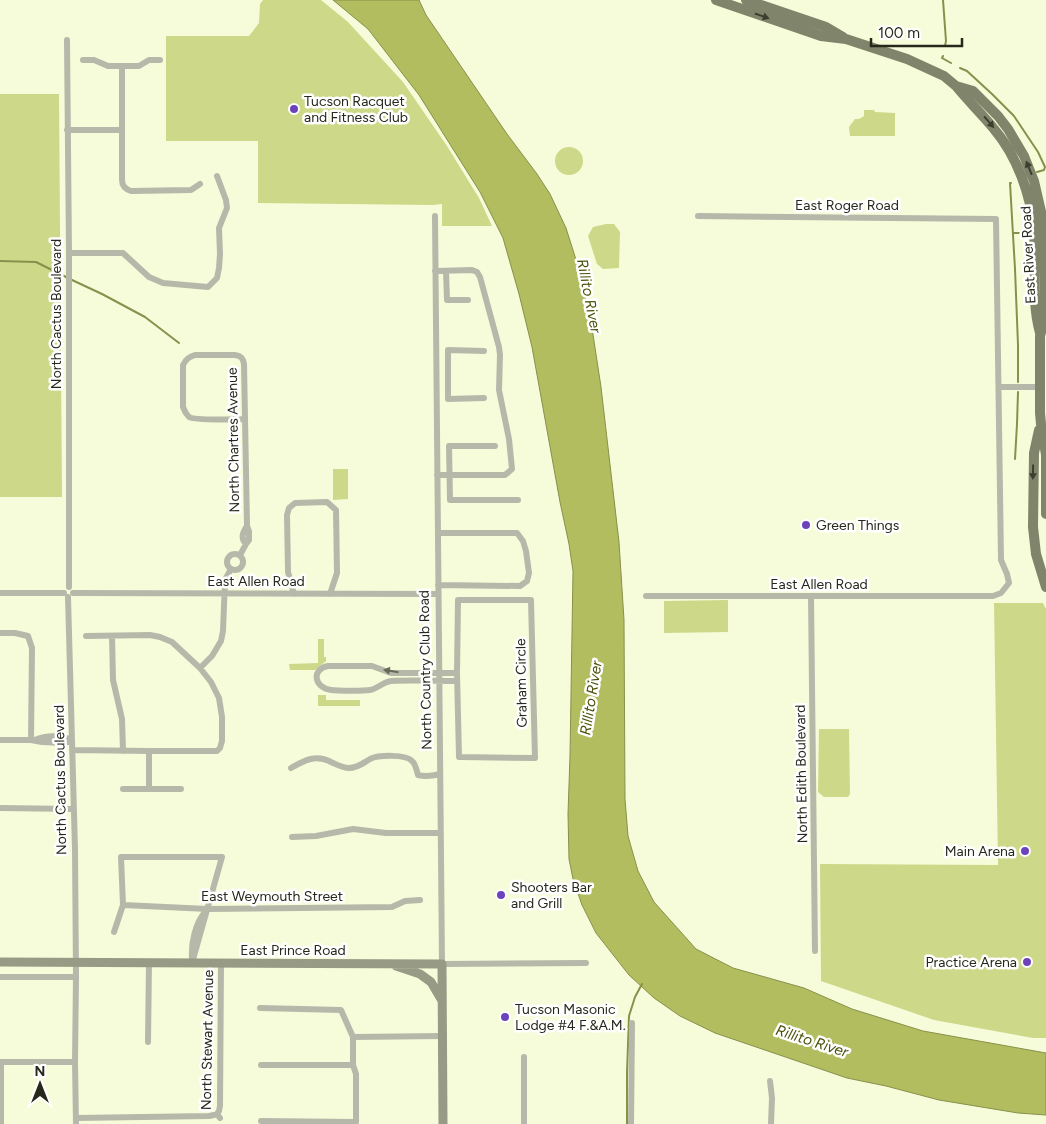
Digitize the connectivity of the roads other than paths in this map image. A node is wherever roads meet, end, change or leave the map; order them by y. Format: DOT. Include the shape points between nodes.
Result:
graph roads {
  1 [pos="716,0"];
  2 [pos="746,0"];
  3 [pos="846,39"];
  4 [pos="67,40"];
  5 [pos="84,60"];
  6 [pos="160,60"];
  7 [pos="122,66"];
  8 [pos="67,130"];
  9 [pos="121,130"];
  10 [pos="217,176"];
  11 [pos="200,184"];
  12 [pos="435,216"];
  13 [pos="698,216"];
  14 [pos="69,253"];
  15 [pos="435,271"];
  16 [pos="446,271"];
  17 [pos="468,300"];
  18 [pos="484,351"];
  19 [pos="436,372"];
  20 [pos="448,372"];
  21 [pos="999,387"];
  22 [pos="1040,387"];
  23 [pos="484,398"];
  24 [pos="245,419"];
  25 [pos="1040,424"];
  26 [pos="495,446"];
  27 [pos="437,475"];
  28 [pos="449,475"];
  29 [pos="518,500"];
  30 [pos="1046,514"];
  31 [pos="438,533"];
  32 [pos="240,555"];
  33 [pos="232,569"];
  34 [pos="438,585"];
  35 [pos="1046,587"];
  36 [pos="69,592"];
  37 [pos="0,593"];
  38 [pos="225,594"];
  39 [pos="294,594"];
  40 [pos="330,594"];
  41 [pos="438,594"];
  42 [pos="646,596"];
  43 [pos="811,597"];
  44 [pos="0,633"];
  45 [pos="86,636"];
  46 [pos="112,636"];
  47 [pos="200,668"];
  48 [pos="439,673"];
  49 [pos="457,673"];
  50 [pos="439,681"];
  51 [pos="457,681"];
  52 [pos="0,740"];
  53 [pos="33,740"];
  54 [pos="72,740"];
  55 [pos="72,750"];
  56 [pos="123,751"];
  57 [pos="149,751"];
  58 [pos="291,768"];
  59 [pos="440,774"];
  60 [pos="123,789"];
  61 [pos="150,789"];
  62 [pos="181,789"];
  63 [pos="0,808"];
  64 [pos="74,810"];
  65 [pos="440,833"];
  66 [pos="292,837"];
  67 [pos="420,900"];
  68 [pos="122,905"];
  69 [pos="208,909"];
  70 [pos="114,932"];
  71 [pos="815,950"];
  72 [pos="0,962"];
  73 [pos="76,962"];
  74 [pos="149,962"];
  75 [pos="192,962"];
  76 [pos="221,963"];
  77 [pos="586,963"];
  78 [pos="388,964"];
  79 [pos="442,964"];
  80 [pos="0,977"];
  81 [pos="76,977"];
  82 [pos="442,1000"];
  83 [pos="260,1008"];
  84 [pos="632,1023"];
  85 [pos="442,1036"];
  86 [pos="353,1037"];
  87 [pos="148,1042"];
  88 [pos="524,1057"];
  89 [pos="0,1062"];
  90 [pos="75,1062"];
  91 [pos="261,1065"];
  92 [pos="353,1066"];
  93 [pos="770,1081"];
  94 [pos="76,1121"];
  95 [pos="261,1121"];
  96 [pos="1,1124"];
  97 [pos="443,1124"];
  98 [pos="524,1124"];
  99 [pos="631,1124"];
  100 [pos="771,1124"];
  1 -- 3 [label="main road, East River Road, one-way" via="821,36"];
  2 -- 3 [label="main road, East River Road" via="826,27"];
  3 -- 22 [label="main road, East River Road" via="908,60 944,76 956,86 973,91 998,116 1017,143 1034,181 1044,237 1045,317 1040,336"];
  4 -- 8 [label="street, North Cactus Boulevard"];
  5 -- 7 [label="street"];
  6 -- 7 [label="street" via="149,60 139,66"];
  7 -- 9 [label="street"];
  8 -- 9 [label="street"];
  8 -- 14 [label="street, North Cactus Boulevard"];
  9 -- 11 [label="street" via="124,189 191,190"];
  10 -- 14 [label="street" via="227,208 219,228 217,278 208,287 163,283 149,277 123,253"];
  12 -- 15 [label="street, North Country Club Road"];
  13 -- 21 [label="street, East Roger Road" via="996,219"];
  14 -- 36 [label="street, North Cactus Boulevard"];
  15 -- 16 [label="street"];
  15 -- 19 [label="street, North Country Club Road"];
  16 -- 17 [label="street" via="447,300"];
  16 -- 28 [label="street" via="472,270 480,277 499,351 499,390 510,439 512,469 505,475"];
  18 -- 20 [label="street" via="448,350"];
  19 -- 20 [label="street"];
  19 -- 27 [label="street, North Country Club Road"];
  20 -- 23 [label="street" via="448,399"];
  21 -- 22 [label="street"];
  21 -- 43 [label="street, East Allen Road" via="1001,560 1009,583 1001,593 993,596"];
  22 -- 25 [label="main road, East River Road"];
  24 -- 24 [label="street, North Chartres Avenue" via="243,359 239,356 189,357 183,365 183,406 188,416"];
  24 -- 32 [label="street, North Chartres Avenue" via="249,540"];
  25 -- 30 [label="main road, East River Road" via="1046,455"];
  25 -- 35 [label="main road, East River Road, one-way" via="1034,454 1033,527 1036,554"];
  26 -- 28 [label="street" via="448,446"];
  27 -- 28 [label="street"];
  27 -- 31 [label="street, North Country Club Road"];
  28 -- 29 [label="street" via="450,500"];
  31 -- 34 [label="street, North Country Club Road"];
  31 -- 34 [label="street" via="517,533 523,541 529,573 520,586"];
  32 -- 33 [label="street, North Chartres Avenue" via="243,566"];
  32 -- 33 [label="street, North Chartres Avenue" via="235,553 228,558 228,566"];
  33 -- 38 [label="street, North Chartres Avenue" via="226,580"];
  34 -- 41 [label="street, North Country Club Road"];
  36 -- 37 [label="street, East Allen Road"];
  36 -- 38 [label="street, East Allen Road"];
  36 -- 54 [label="street, North Cactus Boulevard"];
  38 -- 39 [label="street, East Allen Road"];
  38 -- 47 [label="street, North Chartres Avenue" via="221,641"];
  39 -- 40 [label="street, East Allen Road"];
  39 -- 40 [label="street" via="288,572 289,508 295,503 327,502 336,510 337,573"];
  40 -- 41 [label="street, East Allen Road"];
  41 -- 48 [label="street, North Country Club Road"];
  42 -- 43 [label="street, East Allen Road"];
  43 -- 71 [label="street, North Edith Boulevard"];
  44 -- 53 [label="street" via="28,636 32,648"];
  45 -- 46 [label="street"];
  46 -- 47 [label="street" via="160,637 172,642"];
  46 -- 56 [label="street"];
  47 -- 57 [label="street" via="219,698 222,717 220,748 217,751"];
  48 -- 49 [label="street"];
  48 -- 50 [label="street, North Country Club Road"];
  48 -- 50 [label="street, one-way" via="391,673 372,666 328,666 320,670 317,680 318,684 331,690 370,690 388,681"];
  49 -- 51 [label="street, Graham Circle"];
  49 -- 51 [label="street, Graham Circle" via="458,600 531,600 535,758 459,758"];
  50 -- 51 [label="street"];
  50 -- 59 [label="street, North Country Club Road"];
  52 -- 53 [label="street"];
  53 -- 54 [label="street"];
  54 -- 55 [label="street, North Cactus Boulevard"];
  55 -- 56 [label="street"];
  55 -- 64 [label="street, North Cactus Boulevard"];
  56 -- 57 [label="street"];
  57 -- 61 [label="street"];
  58 -- 59 [label="street" via="312,758 351,768 378,756 406,757 413,761 418,775"];
  59 -- 65 [label="street, North Country Club Road"];
  60 -- 61 [label="street"];
  61 -- 62 [label="street"];
  63 -- 64 [label="street"];
  64 -- 73 [label="street, North Cactus Boulevard"];
  65 -- 66 [label="street" via="353,829"];
  65 -- 79 [label="street, North Country Club Road"];
  67 -- 69 [label="street, East Weymouth Street" via="405,901 392,907"];
  68 -- 69 [label="street, East Weymouth Street"];
  68 -- 69 [label="street" via="121,857 222,857"];
  68 -- 70 [label="street"];
  69 -- 75 [label="street" via="199,919 191,948"];
  72 -- 73 [label="main road, East Prince Road"];
  73 -- 74 [label="main road, East Prince Road"];
  73 -- 81 [label="street, North Cactus Boulevard"];
  74 -- 75 [label="main road, East Prince Road"];
  74 -- 87 [label="street"];
  75 -- 76 [label="main road, East Prince Road"];
  76 -- 78 [label="main road, East Prince Road"];
  76 -- 94 [label="street, North Stewart Avenue" via="218,1116"];
  77 -- 79 [label="street, East Prince Road"];
  78 -- 79 [label="main road, East Prince Road"];
  78 -- 82 [label="main road" via="420,974 431,982"];
  79 -- 82 [label="main road, North Country Club Road"];
  80 -- 81 [label="street"];
  81 -- 90 [label="street, North Cactus Boulevard"];
  82 -- 85 [label="main road, North Country Club Road"];
  83 -- 86 [label="street" via="341,1010"];
  84 -- 99 [label="street"];
  85 -- 86 [label="street"];
  85 -- 97 [label="main road, North Country Club Road"];
  86 -- 92 [label="street"];
  88 -- 98 [label="street"];
  89 -- 90 [label="street"];
  89 -- 96 [label="street"];
  90 -- 94 [label="street, North Cactus Boulevard"];
  91 -- 92 [label="street"];
  92 -- 95 [label="street" via="356,1074 356,1122"];
  93 -- 100 [label="street"];
}
